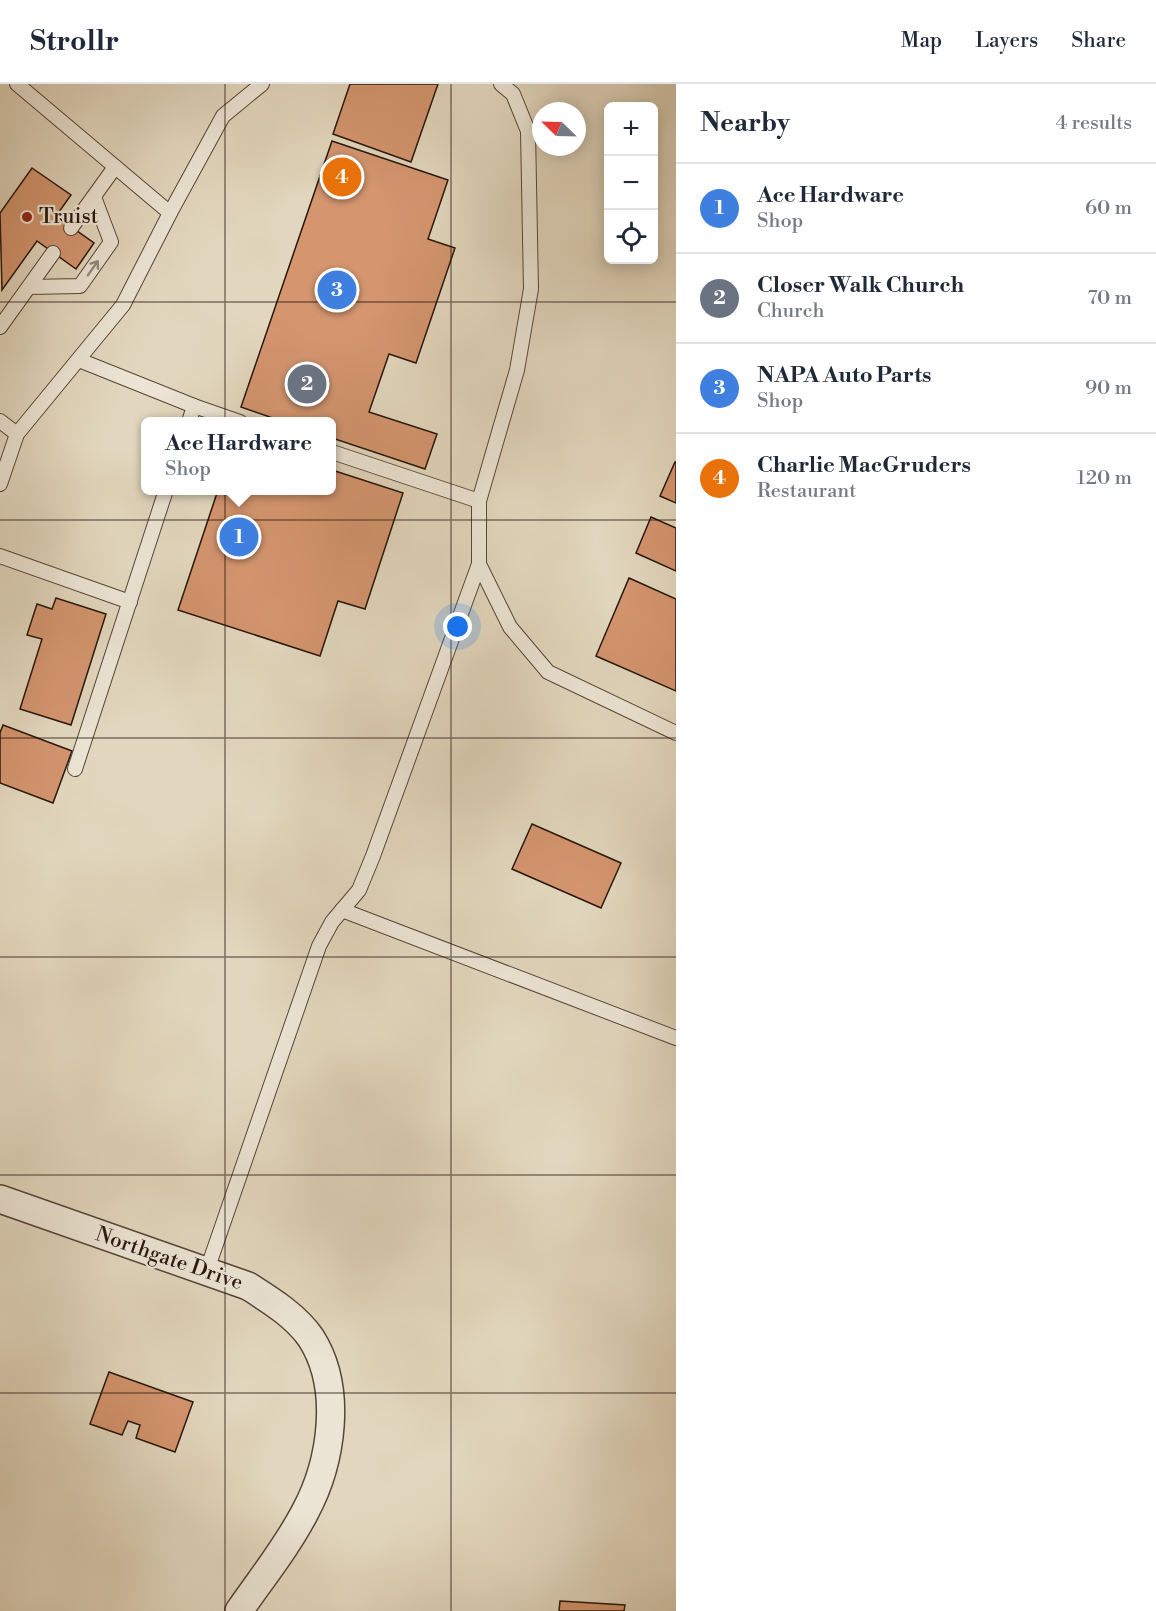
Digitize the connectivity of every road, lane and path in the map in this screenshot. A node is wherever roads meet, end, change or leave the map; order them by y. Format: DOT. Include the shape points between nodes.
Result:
graph roads {
  1 [pos="16,84"];
  2 [pos="262,84"];
  3 [pos="501,84"];
  4 [pos="115,167"];
  5 [pos="93,197"];
  6 [pos="170,213"];
  7 [pos="71,228"];
  8 [pos="53,253"];
  9 [pos="28,287"];
  10 [pos="0,327"];
  11 [pos="78,360"];
  12 [pos="194,406"];
  13 [pos="191,417"];
  14 [pos="226,417"];
  15 [pos="0,422"];
  16 [pos="17,434"];
  17 [pos="336,453"];
  18 [pos="0,484"];
  19 [pos="164,495"];
  20 [pos="479,501"];
  21 [pos="0,556"];
  22 [pos="479,564"];
  23 [pos="130,602"];
  24 [pos="676,733"];
  25 [pos="75,769"];
  26 [pos="342,910"];
  27 [pos="676,1038"];
  28 [pos="0,1199"];
  29 [pos="207,1270"];
  30 [pos="239,1611"];
  1 -- 4 [label="lane"];
  2 -- 6 [label="lane" via="223,116"];
  3 -- 20 [label="lane" via="513,94 528,131 531,289 518,370"];
  4 -- 5 [label="lane"];
  4 -- 6 [label="lane"];
  5 -- 7 [label="lane"];
  9 -- 5 [label="lane, one-way" via="80,286 111,242"];
  6 -- 11 [label="lane" via="123,305"];
  8 -- 9 [label="lane"];
  9 -- 10 [label="lane"];
  11 -- 12 [label="lane"];
  11 -- 16 [label="lane"];
  12 -- 13 [label="lane"];
  12 -- 14 [label="lane"];
  15 -- 16 [label="lane"];
  16 -- 18 [label="lane"];
  17 -- 20 [label="lane"];
  19 -- 23 [label="lane"];
  20 -- 22 [label="lane"];
  21 -- 23 [label="lane"];
  22 -- 24 [label="lane" via="510,627 548,672"];
  22 -- 26 [label="lane" via="373,856 359,890"];
  23 -- 25 [label="lane"];
  26 -- 27 [label="lane"];
  26 -- 29 [label="lane" via="319,946"];
  28 -- 29 [label="street, Northgate Drive"];
  29 -- 30 [label="street, Northgate Drive" via="248,1286 281,1308 309,1336 326,1365 331,1400 329,1434 306,1511"];
}
